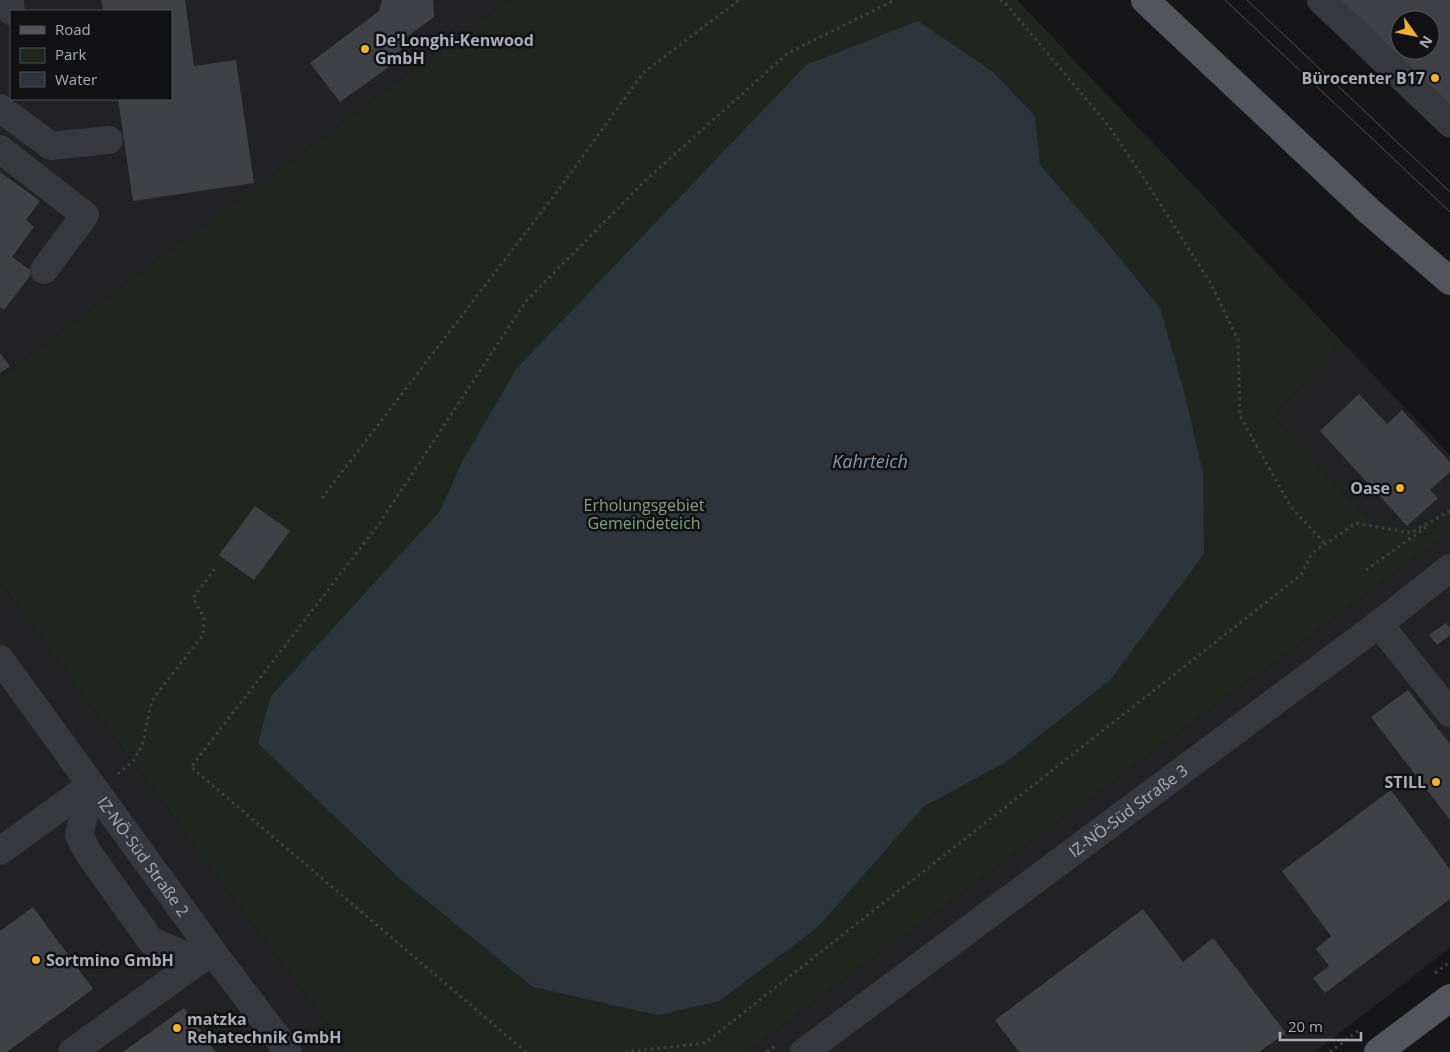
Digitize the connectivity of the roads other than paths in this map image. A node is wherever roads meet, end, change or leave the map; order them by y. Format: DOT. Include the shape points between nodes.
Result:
graph roads {
  1 [pos="1145,0"];
  2 [pos="1321,0"];
  3 [pos="10,107"];
  4 [pos="1450,123"];
  5 [pos="109,140"];
  6 [pos="0,149"];
  7 [pos="1369,211"];
  8 [pos="44,270"];
  9 [pos="1450,281"];
  10 [pos="1450,302"];
  11 [pos="1450,568"];
  12 [pos="1379,624"];
  13 [pos="0,659"];
  14 [pos="1450,713"];
  15 [pos="94,789"];
  16 [pos="0,851"];
  17 [pos="205,956"];
  18 [pos="1450,998"];
  19 [pos="72,1052"];
  20 [pos="288,1052"];
  21 [pos="804,1052"];
  22 [pos="1378,1052"];
  1 -- 7 [label="main road"];
  2 -- 4 [label="street"];
  3 -- 5 [label="street" via="51,146"];
  6 -- 8 [label="street" via="85,215"];
  7 -- 9 [label="main road"];
  7 -- 10 [label="main road"];
  11 -- 12 [label="street, IZ-NÖ-Süd Straße 3"];
  12 -- 14 [label="street"];
  12 -- 21 [label="street, IZ-NÖ-Süd Straße 3"];
  13 -- 15 [label="street, IZ-NÖ-Süd Straße 2"];
  15 -- 16 [label="street"];
  15 -- 17 [label="street, IZ-NÖ-Süd Straße 2"];
  15 -- 17 [label="street" via="79,835 87,851 151,940"];
  17 -- 19 [label="street"];
  17 -- 20 [label="street, IZ-NÖ-Süd Straße 2"];
  18 -- 22 [label="main road"];
}
